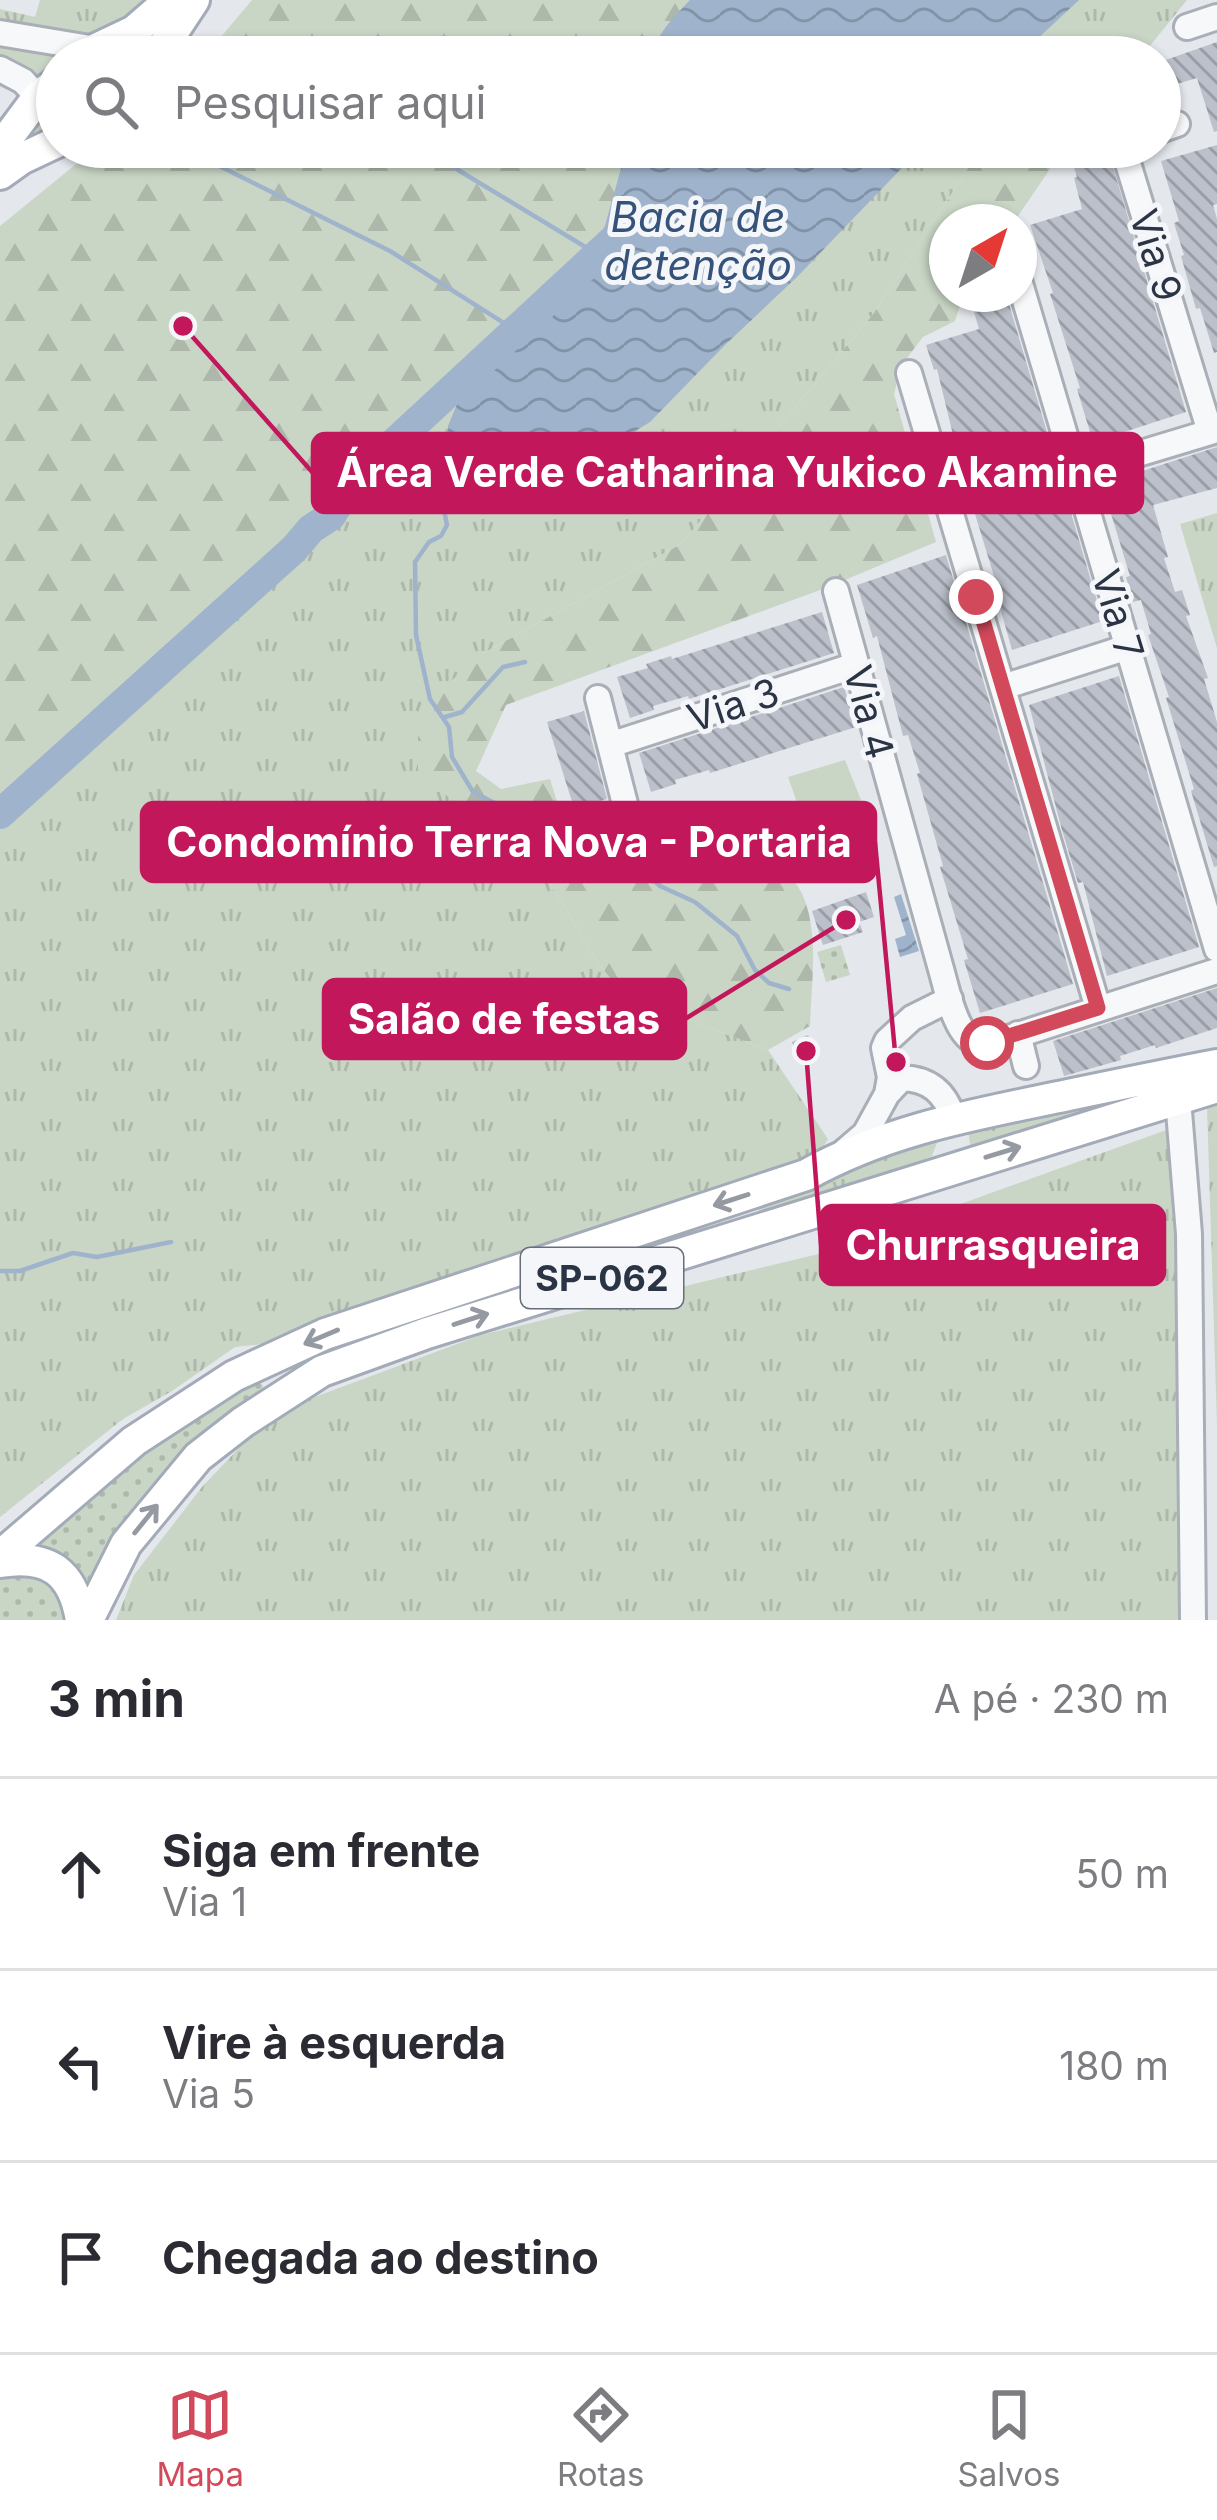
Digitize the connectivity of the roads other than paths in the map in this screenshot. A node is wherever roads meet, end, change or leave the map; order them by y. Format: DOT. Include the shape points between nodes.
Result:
graph roads {
  1 [pos="170,0"];
  2 [pos="194,0"];
  3 [pos="1217,17"];
  4 [pos="1187,27"];
  5 [pos="0,33"];
  6 [pos="127,36"];
  7 [pos="170,36"];
  8 [pos="36,41"];
  9 [pos="0,69"];
  10 [pos="36,86"];
  11 [pos="36,104"];
  12 [pos="0,148"];
  13 [pos="36,152"];
  14 [pos="1130,168"];
  15 [pos="0,174"];
  16 [pos="1028,312"];
  17 [pos="909,374"];
  18 [pos="1214,431"];
  19 [pos="1075,473"];
  20 [pos="836,591"];
  21 [pos="1128,647"];
  22 [pos="856,665"];
  23 [pos="1003,687"];
  24 [pos="598,698"];
  25 [pos="610,745"];
  26 [pos="625,804"];
  27 [pos="1217,949"];
  28 [pos="1217,971"];
  29 [pos="952,1005"];
  30 [pos="1098,1008"];
  31 [pos="1018,1034"];
  32 [pos="896,1040"];
  33 [pos="1217,1065"];
  34 [pos="1026,1066"];
  35 [pos="915,1078"];
  36 [pos="1217,1087"];
  37 [pos="887,1094"];
  38 [pos="1178,1099"];
  39 [pos="953,1118"];
  40 [pos="839,1156"];
  41 [pos="876,1191"];
  42 [pos="0,1559"];
  43 [pos="85,1620"];
  44 [pos="1193,1620"];
  1 -- 6 [label="main road"];
  2 -- 7 [label="main road"];
  3 -- 4 [label="street"];
  5 -- 8 [label="street"];
  9 -- 10 [label="street"];
  11 -- 12 [label="main road"];
  13 -- 15 [label="main road"];
  14 -- 18 [label="street, Via 9"];
  16 -- 19 [label="street, Via 7"];
  17 -- 23 [label="street"];
  18 -- 19 [label="street"];
  19 -- 21 [label="street, Via 7"];
  20 -- 22 [label="street, Via 4"];
  21 -- 23 [label="street"];
  21 -- 27 [label="street, Via 7"];
  22 -- 25 [label="street, Via 3"];
  22 -- 29 [label="street, Via 4"];
  23 -- 30 [label="street"];
  24 -- 25 [label="street"];
  25 -- 26 [label="street"];
  28 -- 30 [label="street"];
  29 -- 31 [label="street, Via 4" via="968,1037 982,1044"];
  29 -- 32 [label="street" via="912,1018"];
  30 -- 31 [label="street"];
  31 -- 34 [label="street"];
  32 -- 35 [label="street"];
  32 -- 37 [label="street" via="884,1048"];
  33 -- 39 [label="main road, SP-062"];
  35 -- 37 [label="street" via="902,1078"];
  35 -- 39 [label="street" via="934,1086"];
  36 -- 38 [label="main road, SP-062"];
  37 -- 40 [label="street" via="865,1134"];
  41 -- 38 [label="main road, SP-062, one-way"];
  38 -- 44 [label="street" via="1190,1234"];
  39 -- 40 [label="main road, SP-062"];
  39 -- 41 [label="main road" via="949,1150 938,1164"];
  40 -- 42 [label="main road, SP-062, one-way" via="806,1175 326,1334 234,1376 134,1441"];
  43 -- 41 [label="main road, SP-062, one-way" via="126,1544 198,1457 322,1371"];
  42 -- 43 [label="main road, SP-062" via="57,1570"];
}
